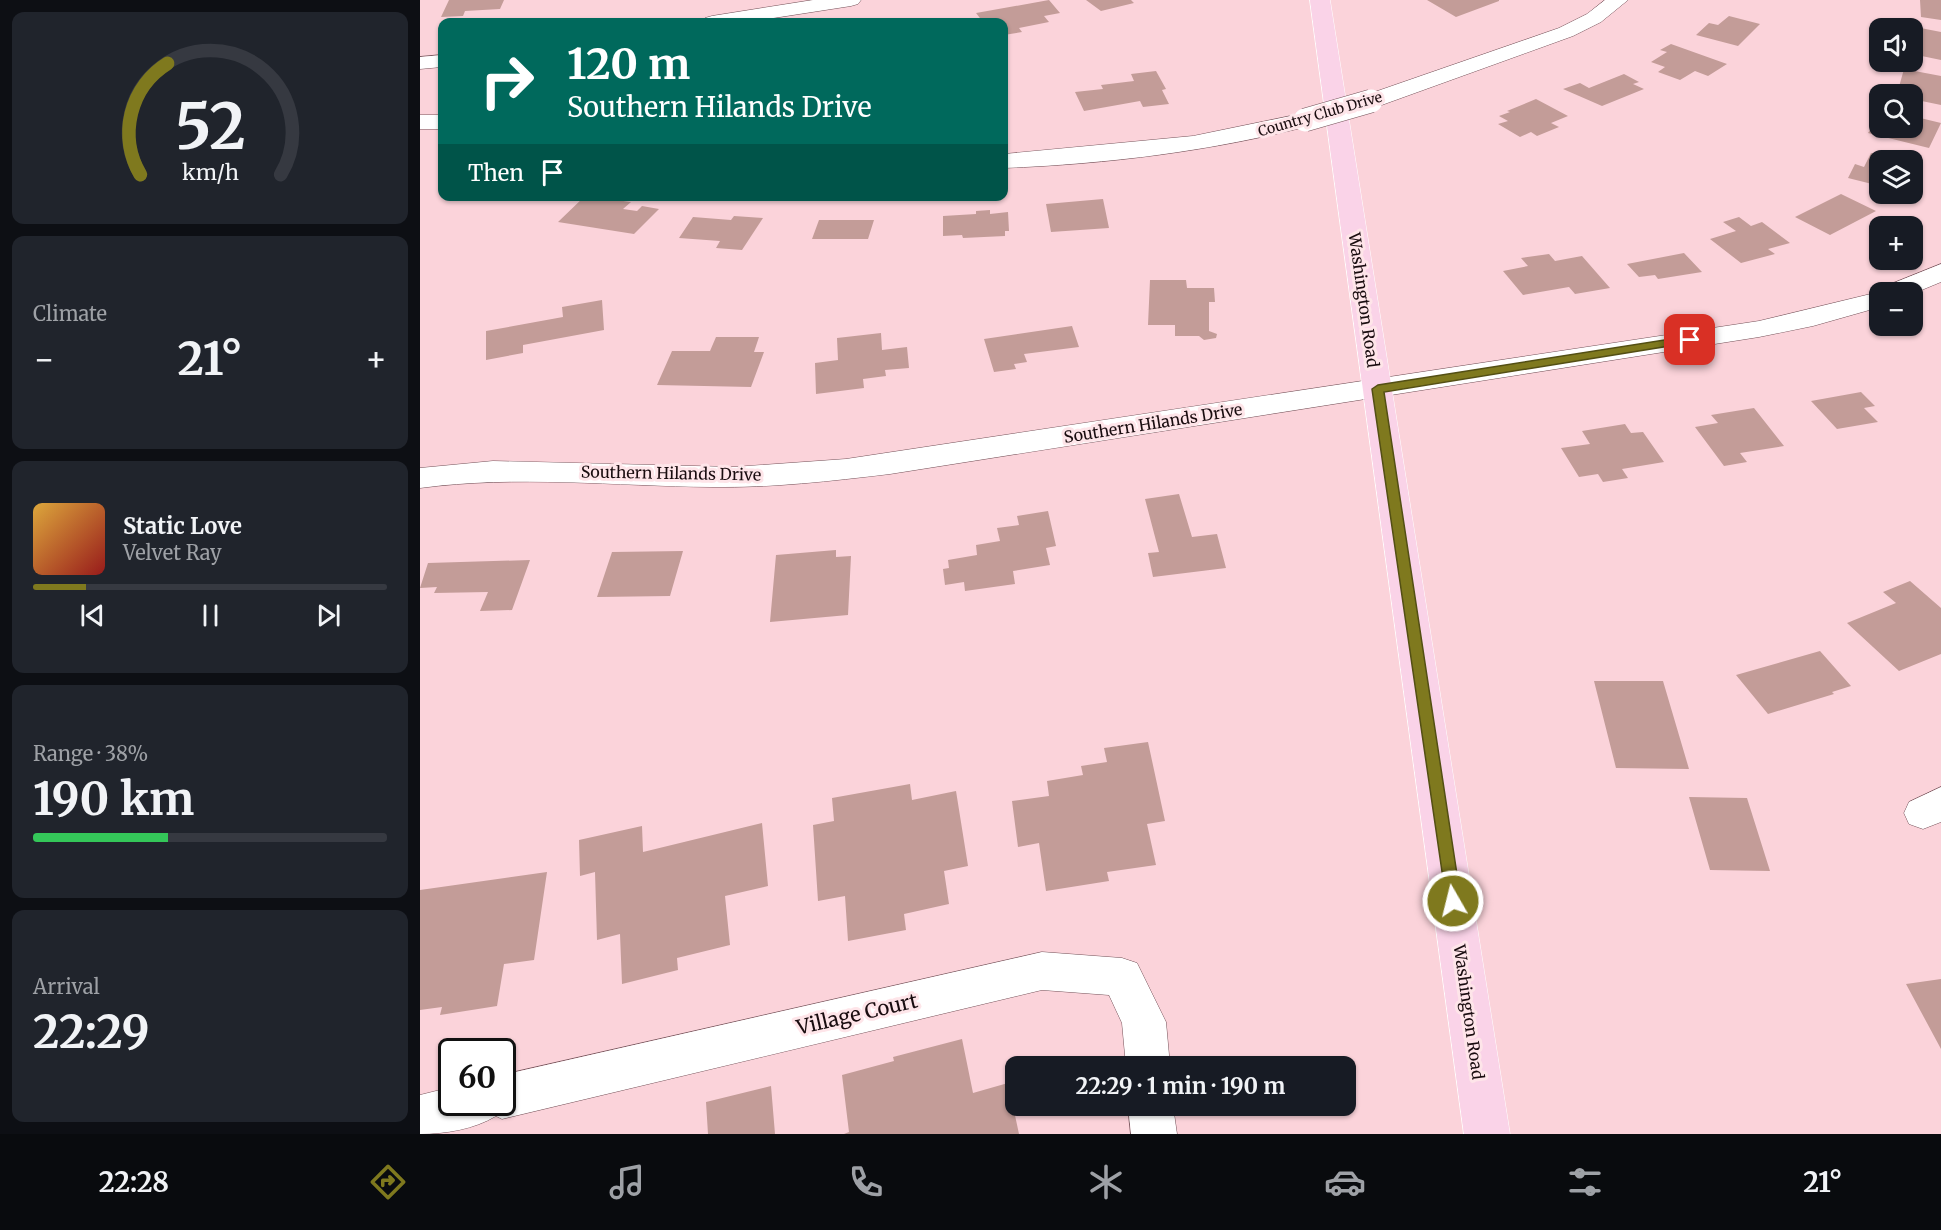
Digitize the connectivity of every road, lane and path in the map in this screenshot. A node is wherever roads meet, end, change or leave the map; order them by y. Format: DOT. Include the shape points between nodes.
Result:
graph roads {
  1 [pos="851,0"];
  2 [pos="1320,0"];
  3 [pos="1618,0"];
  4 [pos="737,18"];
  5 [pos="438,61"];
  6 [pos="420,63"];
  7 [pos="420,122"];
  8 [pos="438,122"];
  9 [pos="1008,161"];
  10 [pos="1941,273"];
  11 [pos="1919,282"];
  12 [pos="1869,301"];
  13 [pos="1378,389"];
  14 [pos="420,478"];
  15 [pos="1147,1056"];
  16 [pos="516,1094"];
  17 [pos="438,1112"];
  18 [pos="1152,1116"];
  19 [pos="420,1117"];
  20 [pos="1154,1134"];
  21 [pos="1487,1134"];
  1 -- 4 [label="street"];
  2 -- 13 [label="main road, Washington Road"];
  3 -- 9 [label="street, Country Club Drive, bridge" via="1566,32 1305,120 1187,145"];
  5 -- 6 [label="street"];
  7 -- 8 [label="street"];
  10 -- 11 [label="street"];
  12 -- 13 [label="street, Southern Hilands Drive" via="1759,329"];
  13 -- 14 [label="street, Southern Hilands Drive" via="826,471 715,477 515,470"];
  13 -- 21 [label="main road, Washington Road"];
  15 -- 16 [label="street, Village Court" via="1144,1022 1122,977 1042,971"];
  17 -- 19 [label="street"];
  18 -- 20 [label="street"];
}
